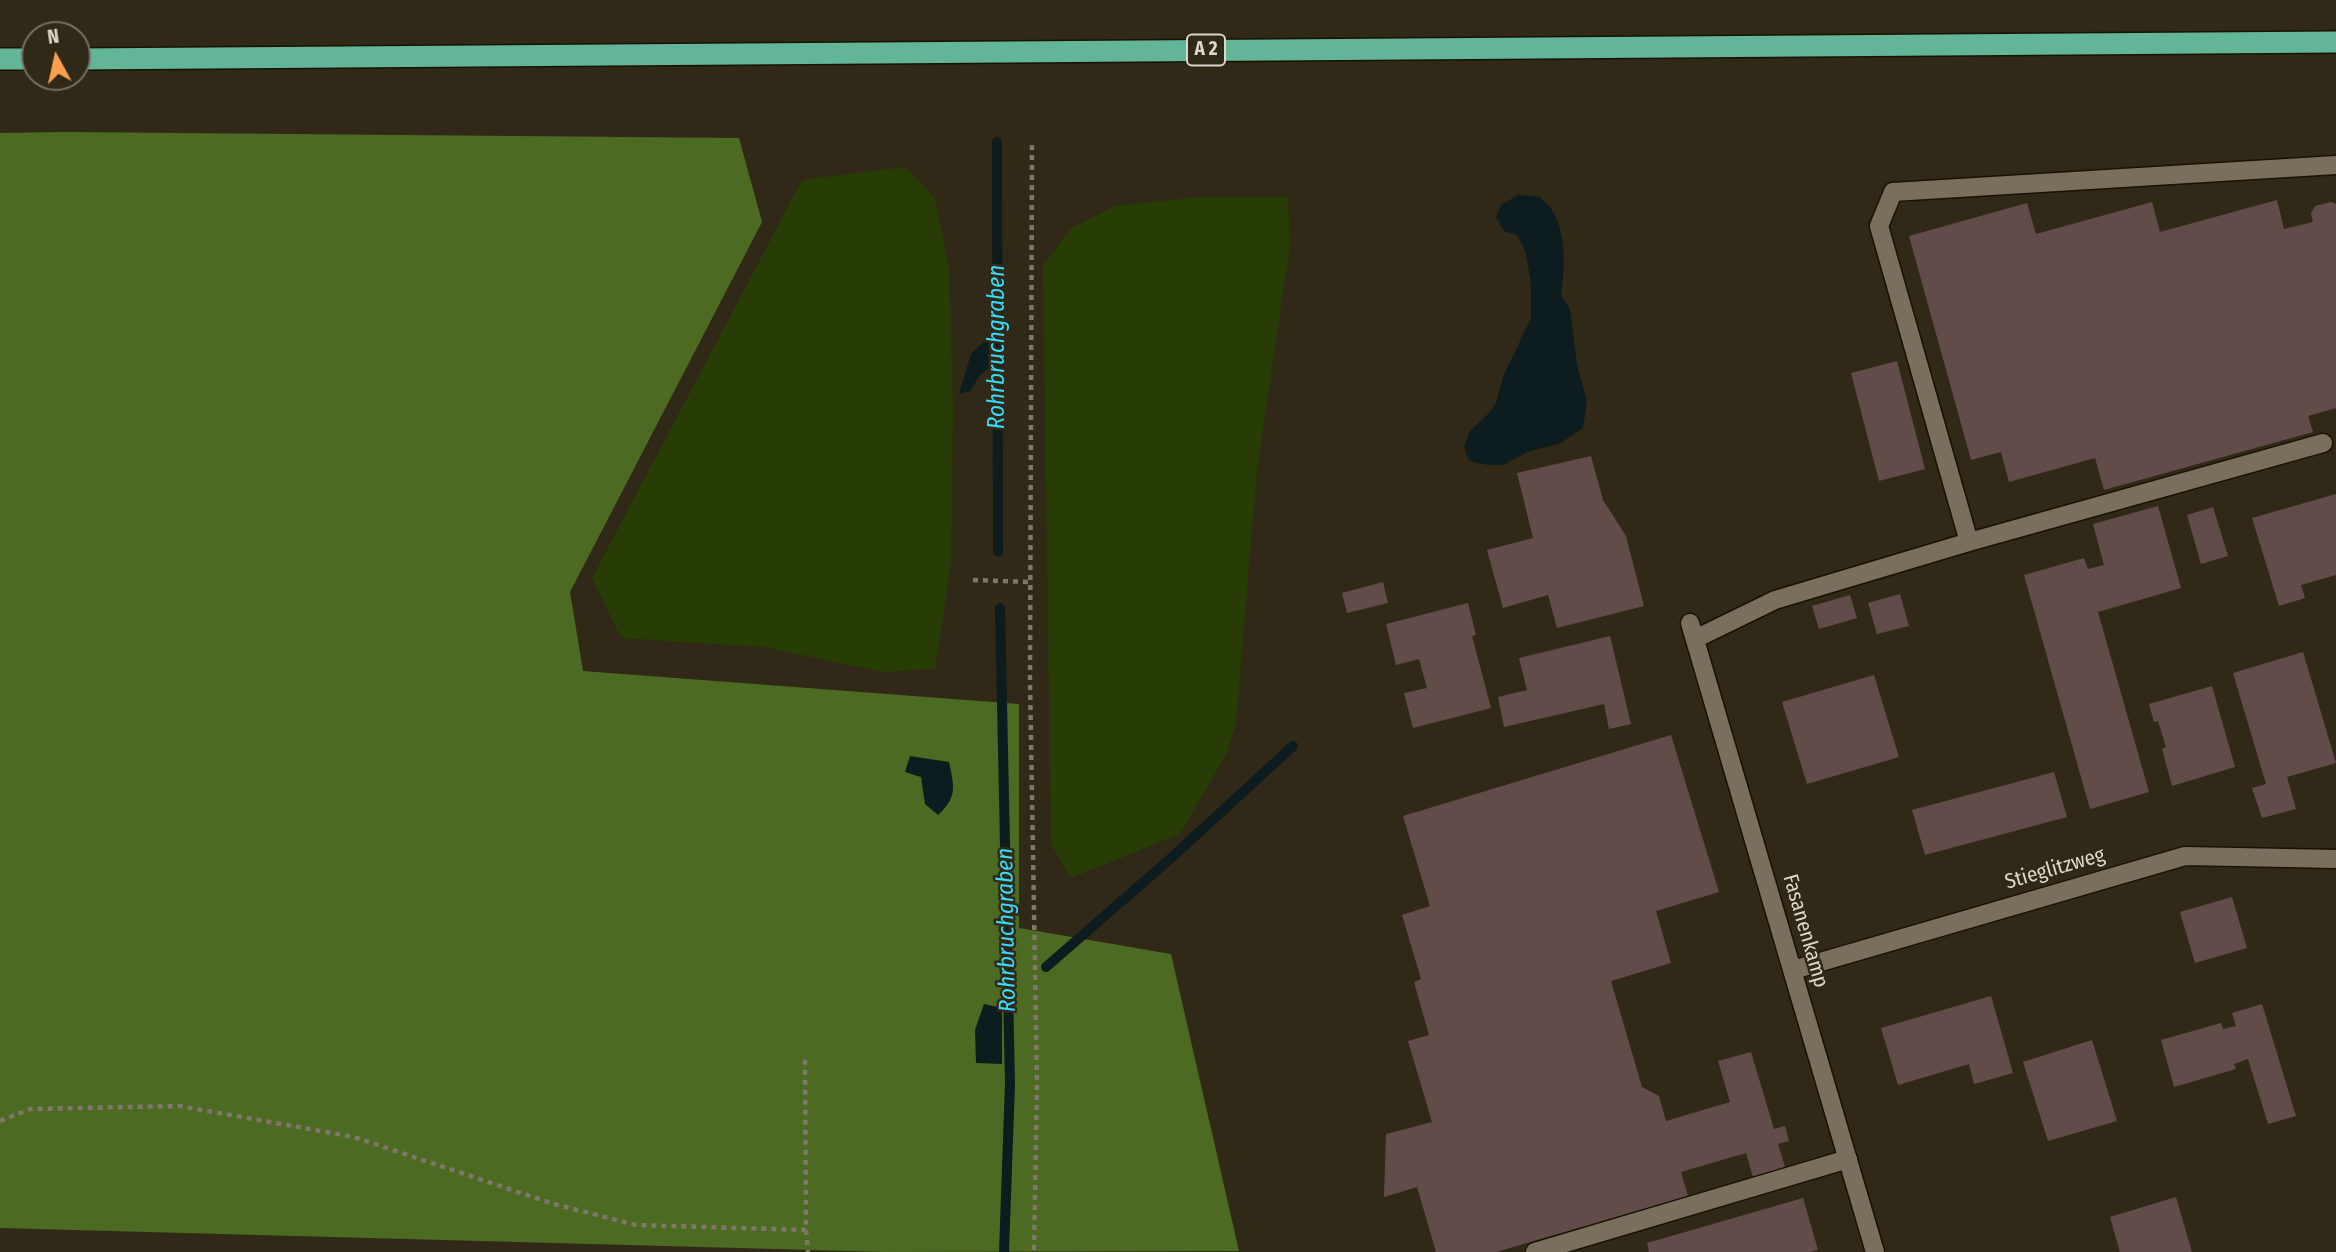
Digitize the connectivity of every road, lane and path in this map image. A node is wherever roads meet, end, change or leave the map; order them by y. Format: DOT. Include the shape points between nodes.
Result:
graph roads {
  1 [pos="2336,42"];
  2 [pos="0,59"];
  3 [pos="21,59"];
  4 [pos="91,59"];
  5 [pos="1032,145"];
  6 [pos="2336,165"];
  7 [pos="2323,443"];
  8 [pos="1969,542"];
  9 [pos="972,580"];
  10 [pos="1030,582"];
  11 [pos="2336,859"];
  12 [pos="1793,970"];
  13 [pos="805,1055"];
  14 [pos="0,1121"];
  15 [pos="1848,1159"];
  16 [pos="806,1230"];
  17 [pos="808,1252"];
  18 [pos="1034,1252"];
  19 [pos="1535,1252"];
  20 [pos="1875,1252"];
  1 -- 4 [label="highway, A 2"];
  2 -- 3 [label="highway"];
  5 -- 10 [label="path"];
  6 -- 8 [label="street" via="1893,192 1879,226"];
  7 -- 8 [label="street"];
  8 -- 12 [label="street, Fasanenkamp" via="1775,600 1692,631"];
  9 -- 10 [label="path"];
  10 -- 18 [label="path" via="1037,1085"];
  11 -- 12 [label="street, Stieglitzweg" via="2185,856"];
  12 -- 15 [label="street, Fasanenkamp"];
  13 -- 16 [label="path"];
  14 -- 16 [label="path" via="30,1109 180,1105 354,1137 554,1204 636,1225"];
  15 -- 19 [label="street"];
  15 -- 20 [label="street, Fasanenkamp"];
  16 -- 17 [label="path"];
}
